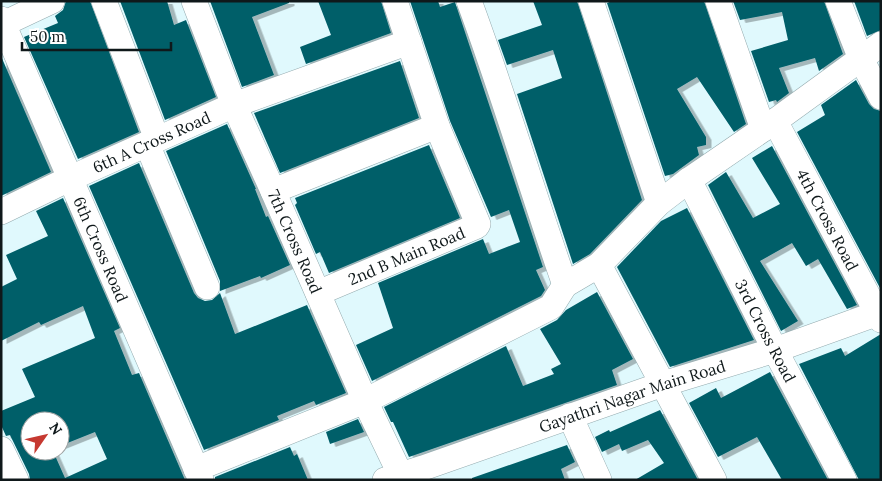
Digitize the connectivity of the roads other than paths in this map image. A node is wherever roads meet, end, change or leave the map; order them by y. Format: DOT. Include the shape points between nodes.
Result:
graph roads {
  1 [pos="52,1"];
  2 [pos="104,1"];
  3 [pos="194,1"];
  4 [pos="395,1"];
  5 [pos="469,1"];
  6 [pos="591,1"];
  7 [pos="718,1"];
  8 [pos="838,1"];
  9 [pos="2,23"];
  10 [pos="409,42"];
  11 [pos="881,44"];
  12 [pos="860,59"];
  13 [pos="881,97"];
  14 [pos="234,105"];
  15 [pos="769,125"];
  16 [pos="437,126"];
  17 [pos="152,142"];
  18 [pos="71,178"];
  19 [pos="689,180"];
  20 [pos="273,191"];
  21 [pos="659,203"];
  22 [pos="1,212"];
  23 [pos="599,265"];
  24 [pos="566,285"];
  25 [pos="207,288"];
  26 [pos="318,293"];
  27 [pos="880,316"];
  28 [pos="775,350"];
  29 [pos="663,384"];
  30 [pos="365,401"];
  31 [pos="570,416"];
  32 [pos="1,449"];
  33 [pos="199,474"];
  34 [pos="396,478"];
  35 [pos="16,480"];
  36 [pos="599,480"];
  37 [pos="714,480"];
  38 [pos="844,480"];
  1 -- 9 [label="street"];
  2 -- 17 [label="street"];
  3 -- 14 [label="street, 7th Cross Road"];
  4 -- 10 [label="street"];
  5 -- 24 [label="street"];
  6 -- 21 [label="street"];
  7 -- 15 [label="street, 4th Cross Road"];
  8 -- 12 [label="street"];
  9 -- 18 [label="street, 6th Cross Road"];
  10 -- 14 [label="street, 6th A Cross Road"];
  10 -- 16 [label="street"];
  11 -- 12 [label="street"];
  12 -- 13 [label="street"];
  12 -- 15 [label="street"];
  14 -- 17 [label="street, 6th A Cross Road"];
  14 -- 20 [label="street, 7th Cross Road"];
  15 -- 19 [label="street"];
  15 -- 27 [label="street, 4th Cross Road"];
  16 -- 20 [label="street"];
  16 -- 26 [label="street, 2nd B Main Road" via="477,226"];
  17 -- 18 [label="street, 6th A Cross Road"];
  17 -- 25 [label="street"];
  18 -- 22 [label="street, 6th A Cross Road"];
  18 -- 33 [label="street, 6th Cross Road"];
  19 -- 21 [label="street"];
  19 -- 28 [label="street, 3rd Cross Road"];
  20 -- 26 [label="street, 7th Cross Road"];
  21 -- 23 [label="street"];
  23 -- 24 [label="street"];
  23 -- 29 [label="street"];
  24 -- 30 [label="street" via="551,307"];
  26 -- 30 [label="street, 7th Cross Road"];
  27 -- 28 [label="street, Gayathri Nagar Main Road"];
  28 -- 29 [label="street, Gayathri Nagar Main Road"];
  28 -- 38 [label="street, 3rd Cross Road"];
  29 -- 31 [label="street, Gayathri Nagar Main Road"];
  29 -- 37 [label="street"];
  30 -- 33 [label="street"];
  30 -- 34 [label="street, 7th Cross Road"];
  31 -- 34 [label="street, Gayathri Nagar Main Road"];
  31 -- 36 [label="street"];
  32 -- 35 [label="street"];
}
